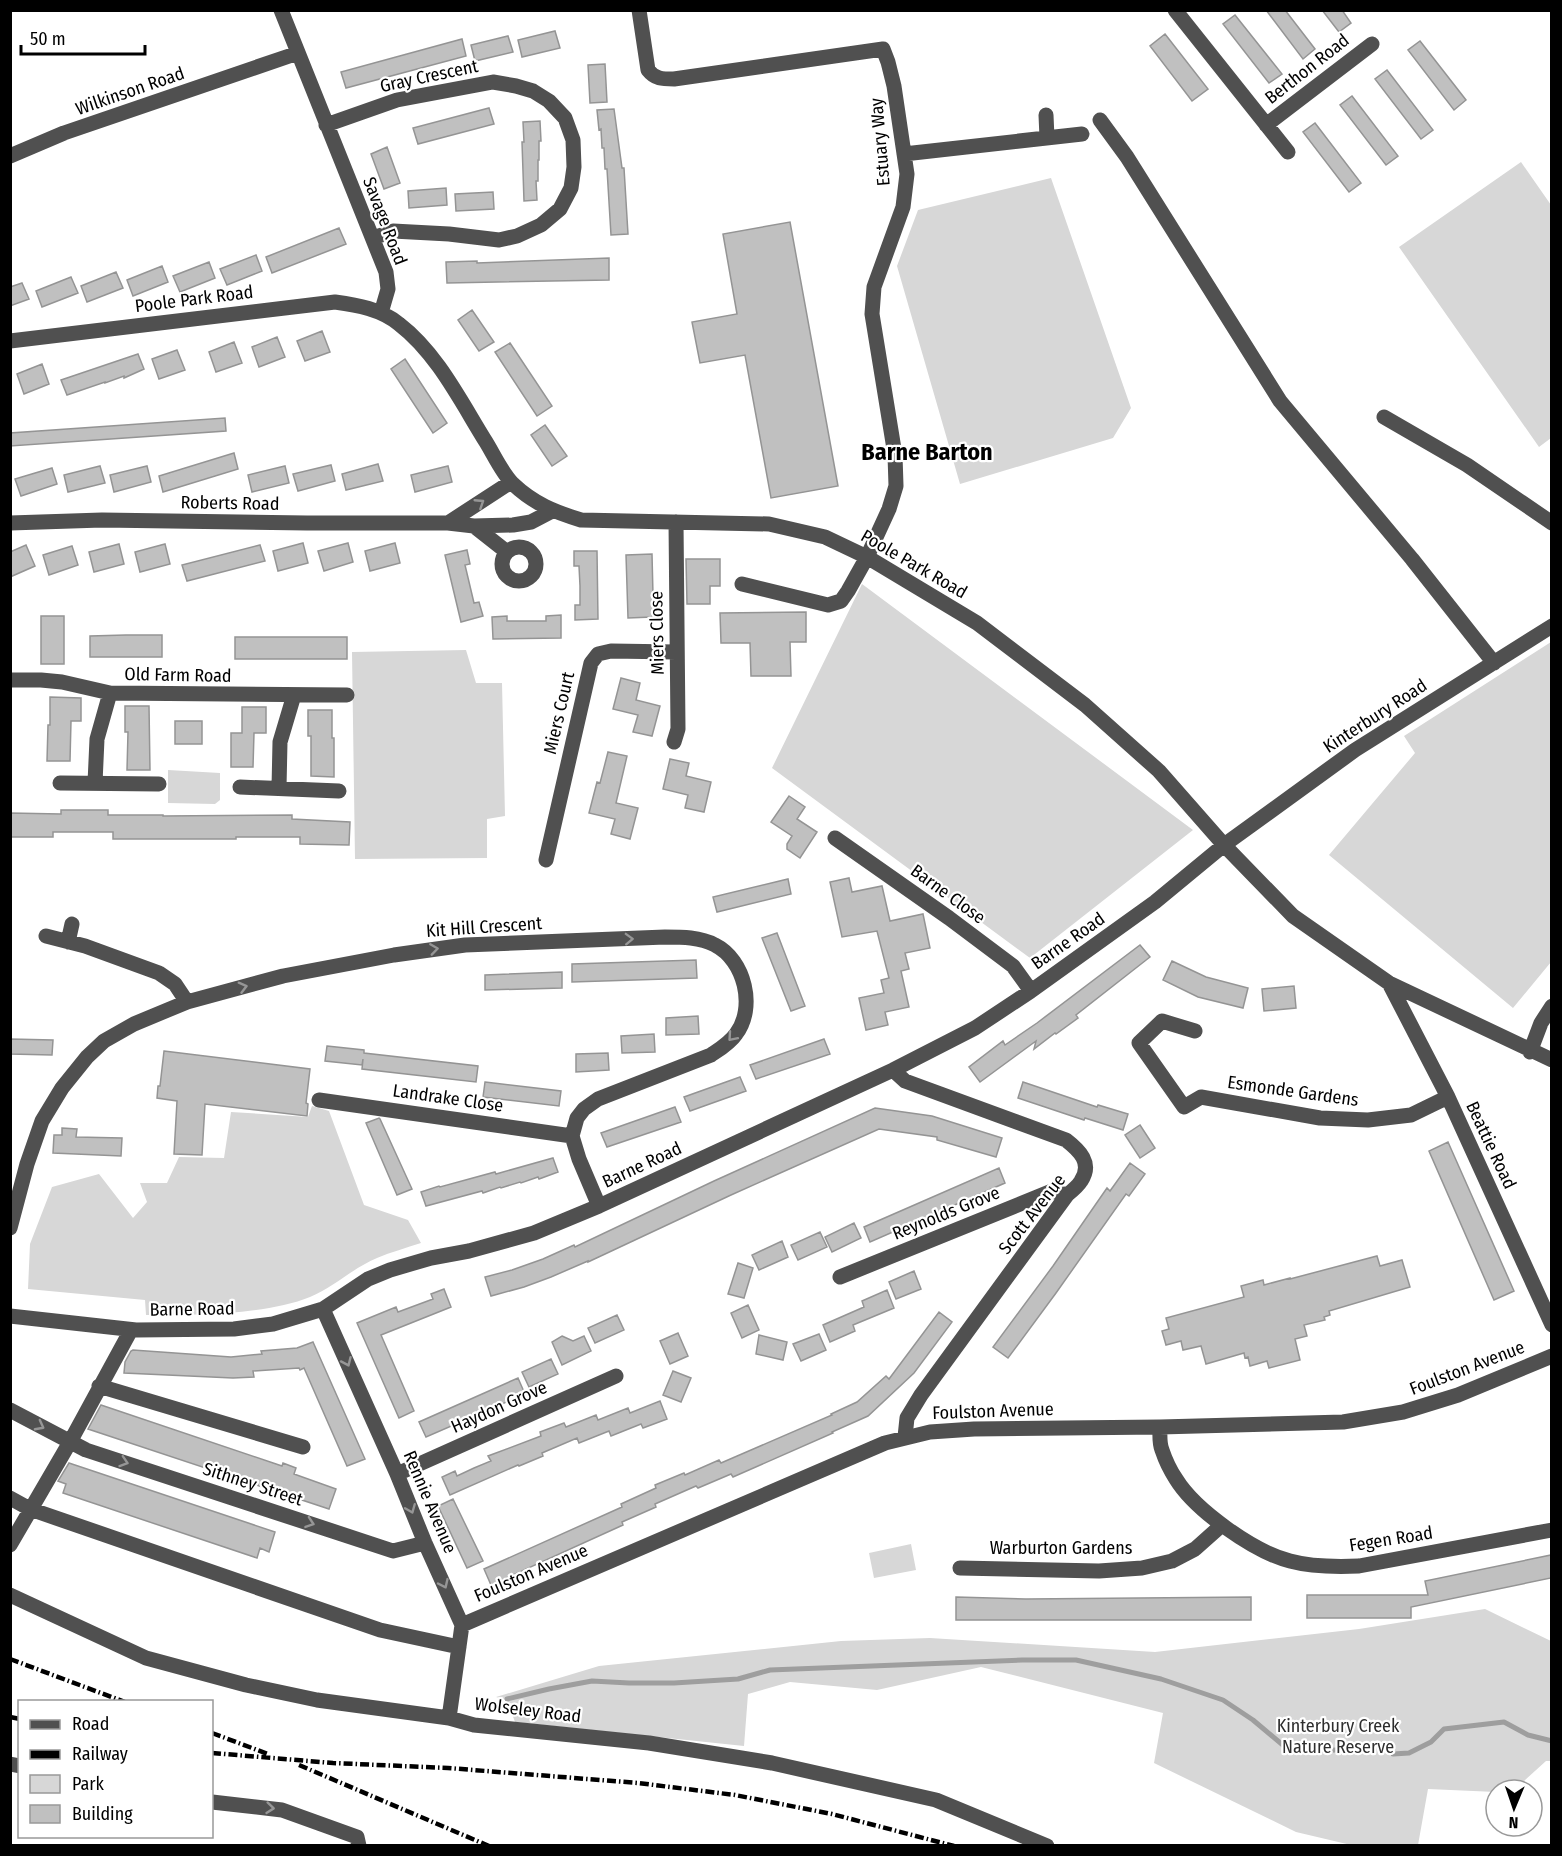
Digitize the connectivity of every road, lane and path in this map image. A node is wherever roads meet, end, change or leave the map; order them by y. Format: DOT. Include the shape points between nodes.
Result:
graph roads {
  1 [pos="281,10"];
  2 [pos="639,10"];
  3 [pos="1182,13"];
  4 [pos="1372,44"];
  5 [pos="298,53"];
  6 [pos="1046,115"];
  7 [pos="1100,120"];
  8 [pos="326,125"];
  9 [pos="1266,125"];
  10 [pos="1082,134"];
  11 [pos="1047,138"];
  12 [pos="1288,152"];
  13 [pos="904,154"];
  14 [pos="10,156"];
  15 [pos="373,238"];
  16 [pos="381,313"];
  17 [pos="10,341"];
  18 [pos="1384,417"];
  19 [pos="511,482"];
  20 [pos="552,511"];
  21 [pos="676,522"];
  22 [pos="448,523"];
  23 [pos="1551,523"];
  24 [pos="10,524"];
  25 [pos="474,526"];
  26 [pos="507,552"];
  27 [pos="867,557"];
  28 [pos="742,584"];
  29 [pos="1551,626"];
  30 [pos="676,652"];
  31 [pos="1494,663"];
  32 [pos="10,680"];
  33 [pos="110,693"];
  34 [pos="294,695"];
  35 [pos="347,695"];
  36 [pos="674,742"];
  37 [pos="60,783"];
  38 [pos="95,783"];
  39 [pos="159,784"];
  40 [pos="240,787"];
  41 [pos="279,789"];
  42 [pos="339,791"];
  43 [pos="835,838"];
  44 [pos="1224,845"];
  45 [pos="546,860"];
  46 [pos="72,924"];
  47 [pos="46,936"];
  48 [pos="68,942"];
  49 [pos="1389,983"];
  50 [pos="1031,990"];
  51 [pos="187,1002"];
  52 [pos="1551,1006"];
  53 [pos="1195,1031"];
  54 [pos="1530,1052"];
  55 [pos="1551,1060"];
  56 [pos="893,1070"];
  57 [pos="1448,1097"];
  58 [pos="319,1100"];
  59 [pos="572,1136"];
  60 [pos="1067,1195"];
  61 [pos="599,1206"];
  62 [pos="10,1228"];
  63 [pos="840,1277"];
  64 [pos="323,1309"];
  65 [pos="10,1316"];
  66 [pos="1551,1325"];
  67 [pos="131,1329"];
  68 [pos="1551,1356"];
  69 [pos="616,1376"];
  70 [pos="99,1386"];
  71 [pos="10,1410"];
  72 [pos="1160,1427"];
  73 [pos="905,1437"];
  74 [pos="70,1442"];
  75 [pos="303,1447"];
  76 [pos="397,1474"];
  77 [pos="10,1498"];
  78 [pos="30,1509"];
  79 [pos="1222,1525"];
  80 [pos="1551,1530"];
  81 [pos="425,1543"];
  82 [pos="10,1545"];
  83 [pos="960,1568"];
  84 [pos="10,1595"];
  85 [pos="462,1625"];
  86 [pos="459,1647"];
  87 [pos="449,1718"];
  88 [pos="213,1802"];
  89 [pos="359,1845"];
  90 [pos="1047,1845"];
  1 -- 5 [label="street, Savage Road"];
  2 -- 13 [label="street, Estuary Way" via="648,70 659,79 883,49 894,86"];
  3 -- 9 [label="street, Berthon Road"];
  4 -- 9 [label="street, Berthon Road"];
  5 -- 8 [label="street, Savage Road"];
  5 -- 14 [label="street, Wilkinson Road" via="64,133"];
  6 -- 11 [label="street"];
  7 -- 31 [label="street" via="1280,401"];
  8 -- 15 [label="street, Savage Road"];
  8 -- 15 [label="street, Gray Crescent" via="398,100 493,82 533,91 565,118 573,140 571,188 560,209 541,225 499,240 393,231"];
  9 -- 12 [label="street, Berthon Road"];
  10 -- 11 [label="street"];
  11 -- 13 [label="street"];
  13 -- 27 [label="street, Estuary Way" via="907,174 903,207 874,288 872,314 895,455 896,486"];
  15 -- 16 [label="street, Savage Road" via="388,289"];
  16 -- 17 [label="street, Poole Park Road" via="335,302"];
  16 -- 19 [label="street" via="398,322 437,365"];
  18 -- 23 [label="street" via="1467,465"];
  19 -- 20 [label="street, Poole Park Road"];
  22 -- 19 [label="street, one-way"];
  20 -- 21 [label="street, Poole Park Road" via="581,520"];
  20 -- 25 [label="street, Roberts Road" via="531,522"];
  21 -- 27 [label="street, Poole Park Road" via="769,524 825,537"];
  21 -- 30 [label="street, Miers Close"];
  22 -- 24 [label="street, Roberts Road" via="102,520"];
  22 -- 25 [label="street, Roberts Road"];
  25 -- 26 [label="street"];
  27 -- 28 [label="street, Estuary Way" via="841,601 828,605"];
  27 -- 44 [label="street, Poole Park Road" via="976,623 1085,705 1159,771"];
  29 -- 31 [label="street, Kinterbury Road"];
  30 -- 36 [label="street, Miers Close" via="678,729"];
  30 -- 45 [label="street, Miers Court" via="611,651 598,654 591,663"];
  31 -- 44 [label="street, Kinterbury Road" via="1355,750"];
  32 -- 33 [label="street, Old Farm Road" via="62,682"];
  33 -- 34 [label="street, Old Farm Road"];
  33 -- 38 [label="street" via="97,739"];
  34 -- 35 [label="street, Old Farm Road"];
  34 -- 41 [label="street" via="280,742"];
  37 -- 38 [label="street"];
  38 -- 39 [label="street"];
  40 -- 41 [label="street"];
  41 -- 42 [label="street"];
  43 -- 50 [label="street, Barne Close" via="1013,966"];
  44 -- 49 [label="street" via="1293,916"];
  44 -- 50 [label="street, Barne Road" via="1155,902"];
  46 -- 48 [label="street"];
  47 -- 48 [label="street"];
  48 -- 51 [label="street" via="159,973 175,984"];
  49 -- 54 [label="street"];
  49 -- 57 [label="street, Beattie Road"];
  50 -- 56 [label="street, Barne Road" via="975,1028"];
  51 -- 59 [label="street, Kit Hill Crescent, one-way" via="296,973 465,945 665,937 693,938 716,945 728,954 738,968 746,1001 745,1017 737,1034 711,1055 598,1099 577,1118"];
  51 -- 62 [label="street, Kit Hill Crescent" via="104,1041 62,1088 42,1121"];
  52 -- 54 [label="street"];
  53 -- 57 [label="street, Esmonde Gardens" via="1162,1021 1139,1043 1184,1107 1201,1097 1320,1118 1368,1120 1411,1115"];
  54 -- 55 [label="street"];
  56 -- 60 [label="street, Scott Avenue" via="905,1081 1066,1140 1080,1151 1085,1165 1082,1180"];
  56 -- 61 [label="street, Barne Road"];
  57 -- 66 [label="street, Beattie Road"];
  58 -- 59 [label="street, Landrake Close"];
  59 -- 61 [label="street"];
  60 -- 63 [label="street, Reynolds Grove" via="1052,1191"];
  60 -- 73 [label="street, Scott Avenue" via="921,1395 908,1418"];
  61 -- 64 [label="street, Barne Road" via="534,1233 390,1270 368,1279"];
  64 -- 67 [label="street, Barne Road" via="273,1324 234,1329"];
  64 -- 76 [label="street, Rennie Avenue, one-way"];
  65 -- 67 [label="street, Barne Road"];
  67 -- 70 [label="street"];
  68 -- 72 [label="street, Foulston Avenue" via="1458,1395 1403,1412 1343,1422"];
  69 -- 76 [label="street, Haydon Grove"];
  70 -- 74 [label="street"];
  70 -- 75 [label="street"];
  71 -- 74 [label="street, Sithney Street, one-way"];
  72 -- 73 [label="street, Foulston Avenue" via="974,1429"];
  72 -- 79 [label="street, Fegen Road" via="1161,1448 1176,1480"];
  73 -- 85 [label="street, Foulston Avenue"];
  74 -- 78 [label="street"];
  74 -- 81 [label="street, Sithney Street, one-way" via="393,1551"];
  76 -- 81 [label="street, Rennie Avenue, one-way"];
  77 -- 78 [label="street"];
  78 -- 82 [label="street"];
  78 -- 86 [label="street" via="380,1630"];
  79 -- 80 [label="street, Fegen Road" via="1252,1545 1289,1561 1328,1567 1359,1566"];
  79 -- 83 [label="street, Warburton Gardens" via="1195,1549 1172,1561 1142,1568"];
  81 -- 85 [label="street, Rennie Avenue, one-way"];
  84 -- 87 [label="street, Wolseley Road" via="146,1658 317,1700"];
  85 -- 86 [label="street"];
  86 -- 87 [label="street"];
  87 -- 90 [label="street, Wolseley Road" via="474,1725 649,1743 772,1763 936,1800"];
  88 -- 89 [label="street, one-way" via="282,1810 357,1837"];
}
